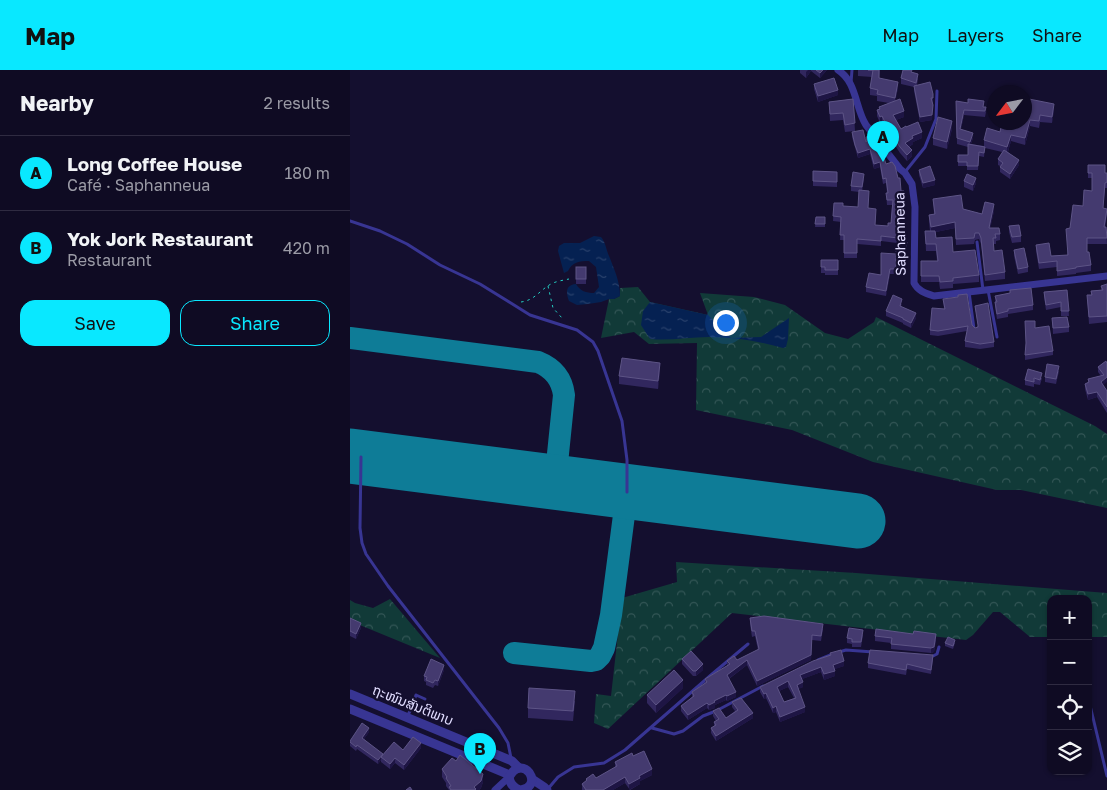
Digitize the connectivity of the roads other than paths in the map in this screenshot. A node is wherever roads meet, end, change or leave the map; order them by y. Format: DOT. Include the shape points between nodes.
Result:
graph roads {
  1 [pos="838,70"];
  2 [pos="852,70"];
  3 [pos="851,86"];
  4 [pos="937,91"];
  5 [pos="905,173"];
  6 [pos="350,221"];
  7 [pos="977,242"];
  8 [pos="1107,276"];
  9 [pos="986,290"];
  10 [pos="969,292"];
  11 [pos="974,330"];
  12 [pos="998,338"];
  13 [pos="361,458"];
  14 [pos="627,492"];
  15 [pos="748,644"];
  16 [pos="939,647"];
  17 [pos="881,652"];
  18 [pos="923,656"];
  19 [pos="814,662"];
  20 [pos="769,684"];
  21 [pos="350,694"];
  22 [pos="425,699"];
  23 [pos="350,709"];
  24 [pos="1092,714"];
  25 [pos="406,717"];
  26 [pos="652,728"];
  27 [pos="512,761"];
  28 [pos="519,768"];
  29 [pos="510,776"];
  30 [pos="1107,776"];
  31 [pos="532,779"];
  32 [pos="495,790"];
  33 [pos="522,790"];
  34 [pos="547,790"];
  1 -- 3 [label="street, Saphanneua"];
  2 -- 3 [label="lane"];
  3 -- 5 [label="street, Saphanneua" via="862,118"];
  4 -- 5 [label="lane" via="936,119 925,147"];
  5 -- 10 [label="street, Saphanneua" via="912,184 915,207 914,283 924,293 934,296"];
  6 -- 14 [label="lane" via="407,244 530,315 573,329 593,342 622,421"];
  7 -- 9 [label="lane"];
  8 -- 9 [label="street, Saphanneua"];
  9 -- 10 [label="street, Saphanneua"];
  9 -- 12 [label="lane"];
  10 -- 11 [label="lane"];
  13 -- 27 [label="lane" via="360,528 366,554 499,728 508,743"];
  15 -- 26 [label="lane"];
  16 -- 18 [label="lane" via="932,657"];
  17 -- 19 [label="lane" via="846,650"];
  20 -- 26 [label="lane" via="704,716 682,731 674,734"];
  21 -- 25 [label="street, ຖະໜົນສັນຕິພາບ"];
  22 -- 25 [label="lane" via="416,694"];
  23 -- 29 [label="street, ຖະໜົນສັນຕິພາບ"];
  24 -- 30 [label="lane"];
  25 -- 27 [label="street, ຖະໜົນສັນຕິພາບ"];
  26 -- 34 [label="lane" via="604,763 574,767 558,777"];
  27 -- 28 [label="street, ຖະໜົນສັນຕິພາບ"];
  28 -- 29 [label="street"];
  28 -- 31 [label="street" via="529,772"];
  29 -- 32 [label="street"];
  29 -- 33 [label="street" via="511,785"];
  31 -- 33 [label="street"];
  31 -- 34 [label="street"];
}
